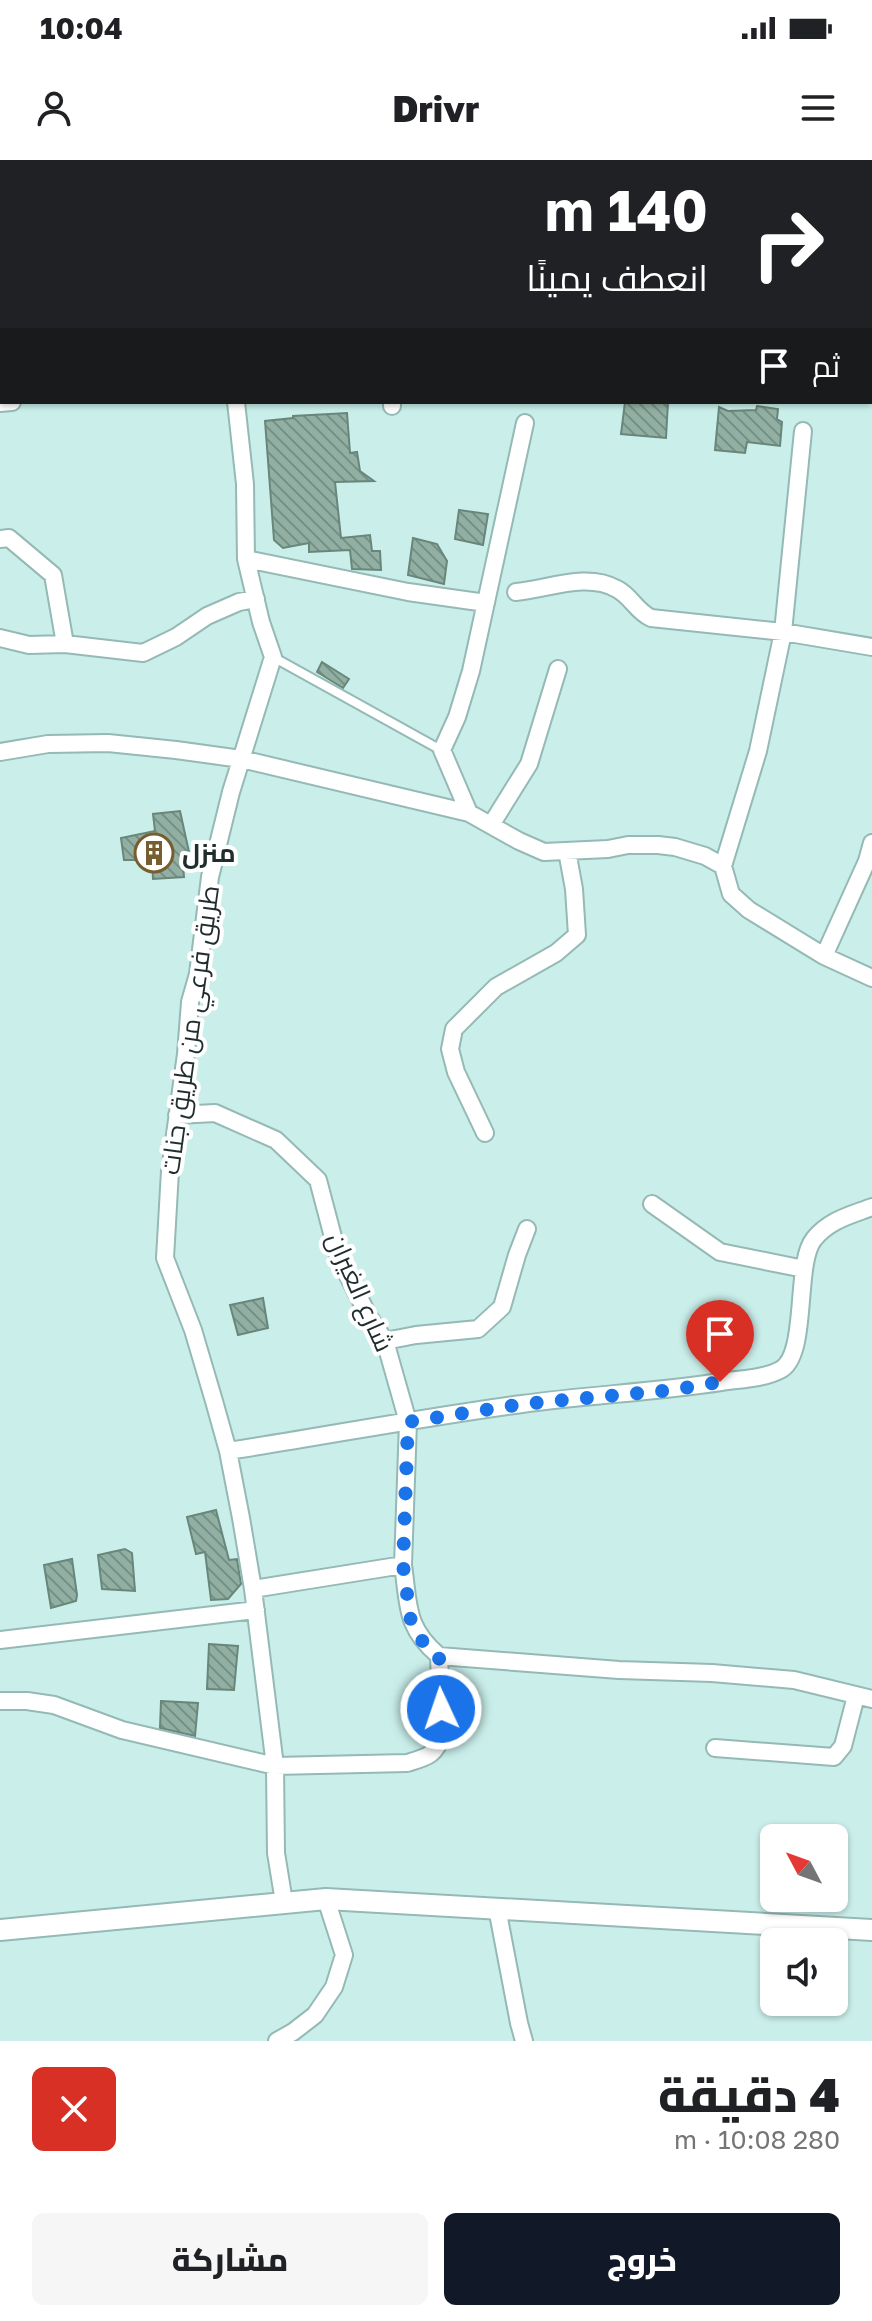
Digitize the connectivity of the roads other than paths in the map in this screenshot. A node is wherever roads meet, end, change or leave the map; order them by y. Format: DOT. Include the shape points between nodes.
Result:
graph roads {
  1 [pos="236,404"];
  2 [pos="525,423"];
  3 [pos="803,431"];
  4 [pos="0,539"];
  5 [pos="246,559"];
  6 [pos="516,592"];
  7 [pos="256,599"];
  8 [pos="486,603"];
  9 [pos="783,632"];
  10 [pos="0,638"];
  11 [pos="65,644"];
  12 [pos="872,647"];
  13 [pos="273,657"];
  14 [pos="558,669"];
  15 [pos="442,750"];
  16 [pos="0,752"];
  17 [pos="241,759"];
  18 [pos="469,813"];
  19 [pos="491,825"];
  20 [pos="872,843"];
  21 [pos="567,851"];
  22 [pos="723,866"];
  23 [pos="824,956"];
  24 [pos="872,978"];
  25 [pos="177,1115"];
  26 [pos="485,1133"];
  27 [pos="652,1204"];
  28 [pos="872,1207"];
  29 [pos="527,1229"];
  30 [pos="804,1269"];
  31 [pos="385,1341"];
  32 [pos="408,1422"];
  33 [pos="228,1451"];
  34 [pos="403,1565"];
  35 [pos="253,1589"];
  36 [pos="256,1610"];
  37 [pos="0,1640"];
  38 [pos="439,1656"];
  39 [pos="864,1698"];
  40 [pos="0,1701"];
  41 [pos="715,1748"];
  42 [pos="275,1766"];
  43 [pos="326,1899"];
  44 [pos="284,1902"];
  45 [pos="497,1908"];
  46 [pos="0,1930"];
  47 [pos="872,1930"];
  48 [pos="277,2041"];
  49 [pos="524,2041"];
  1 -- 5 [label="street"];
  2 -- 8 [label="street"];
  3 -- 9 [label="street"];
  4 -- 11 [label="street" via="9,538 53,575"];
  5 -- 7 [label="street"];
  5 -- 8 [label="street"];
  6 -- 9 [label="street" via="600,583 617,588 651,618"];
  7 -- 11 [label="street" via="207,616 143,653"];
  7 -- 13 [label="street"];
  8 -- 15 [label="street" via="471,671"];
  9 -- 12 [label="street"];
  9 -- 22 [label="street" via="758,751"];
  10 -- 11 [label="street" via="29,645"];
  13 -- 15 [label="lane"];
  13 -- 17 [label="street, طريق فرعي من طريق جنات"];
  14 -- 19 [label="street" via="529,764"];
  15 -- 18 [label="street"];
  16 -- 17 [label="street" via="108,743"];
  17 -- 18 [label="street"];
  17 -- 25 [label="street, طريق فرعي من طريق جنات" via="210,877"];
  18 -- 19 [label="street"];
  19 -- 21 [label="street" via="544,852"];
  20 -- 23 [label="street"];
  21 -- 22 [label="street" via="675,847"];
  21 -- 26 [label="street" via="577,935 496,987 454,1029 450,1049 456,1072"];
  22 -- 23 [label="street" via="731,894"];
  23 -- 24 [label="street"];
  25 -- 31 [label="street, شارع الغيران" via="215,1113 276,1140 318,1180 338,1256"];
  25 -- 33 [label="street, طريق فرعي من طريق جنات" via="165,1258 193,1330"];
  27 -- 30 [label="street" via="720,1252"];
  28 -- 30 [label="street" via="830,1223 812,1241"];
  29 -- 31 [label="street" via="502,1307 478,1329"];
  30 -- 32 [label="street" via="793,1354 785,1369 672,1390 523,1404"];
  31 -- 32 [label="street, شارع الغيران"];
  32 -- 33 [label="street"];
  32 -- 34 [label="street, شارع الغيران"];
  33 -- 35 [label="street, طريق فرعي من طريق جنات"];
  34 -- 35 [label="street"];
  34 -- 38 [label="street, شارع الغيران" via="411,1622"];
  35 -- 36 [label="street, طريق فرعي من طريق جنات"];
  36 -- 37 [label="street"];
  36 -- 42 [label="street, طريق فرعي من طريق جنات"];
  38 -- 39 [label="street" via="794,1680"];
  38 -- 42 [label="street" via="442,1735 427,1757 407,1763"];
  39 -- 41 [label="street" via="834,1757"];
  40 -- 42 [label="street" via="54,1705 133,1733"];
  42 -- 44 [label="street, طريق فرعي من طريق جنات" via="276,1853"];
  43 -- 44 [label="street"];
  43 -- 45 [label="street"];
  43 -- 48 [label="street" via="344,1955 334,1987 315,2015"];
  44 -- 46 [label="street"];
  45 -- 47 [label="street"];
  45 -- 49 [label="street"];
}
